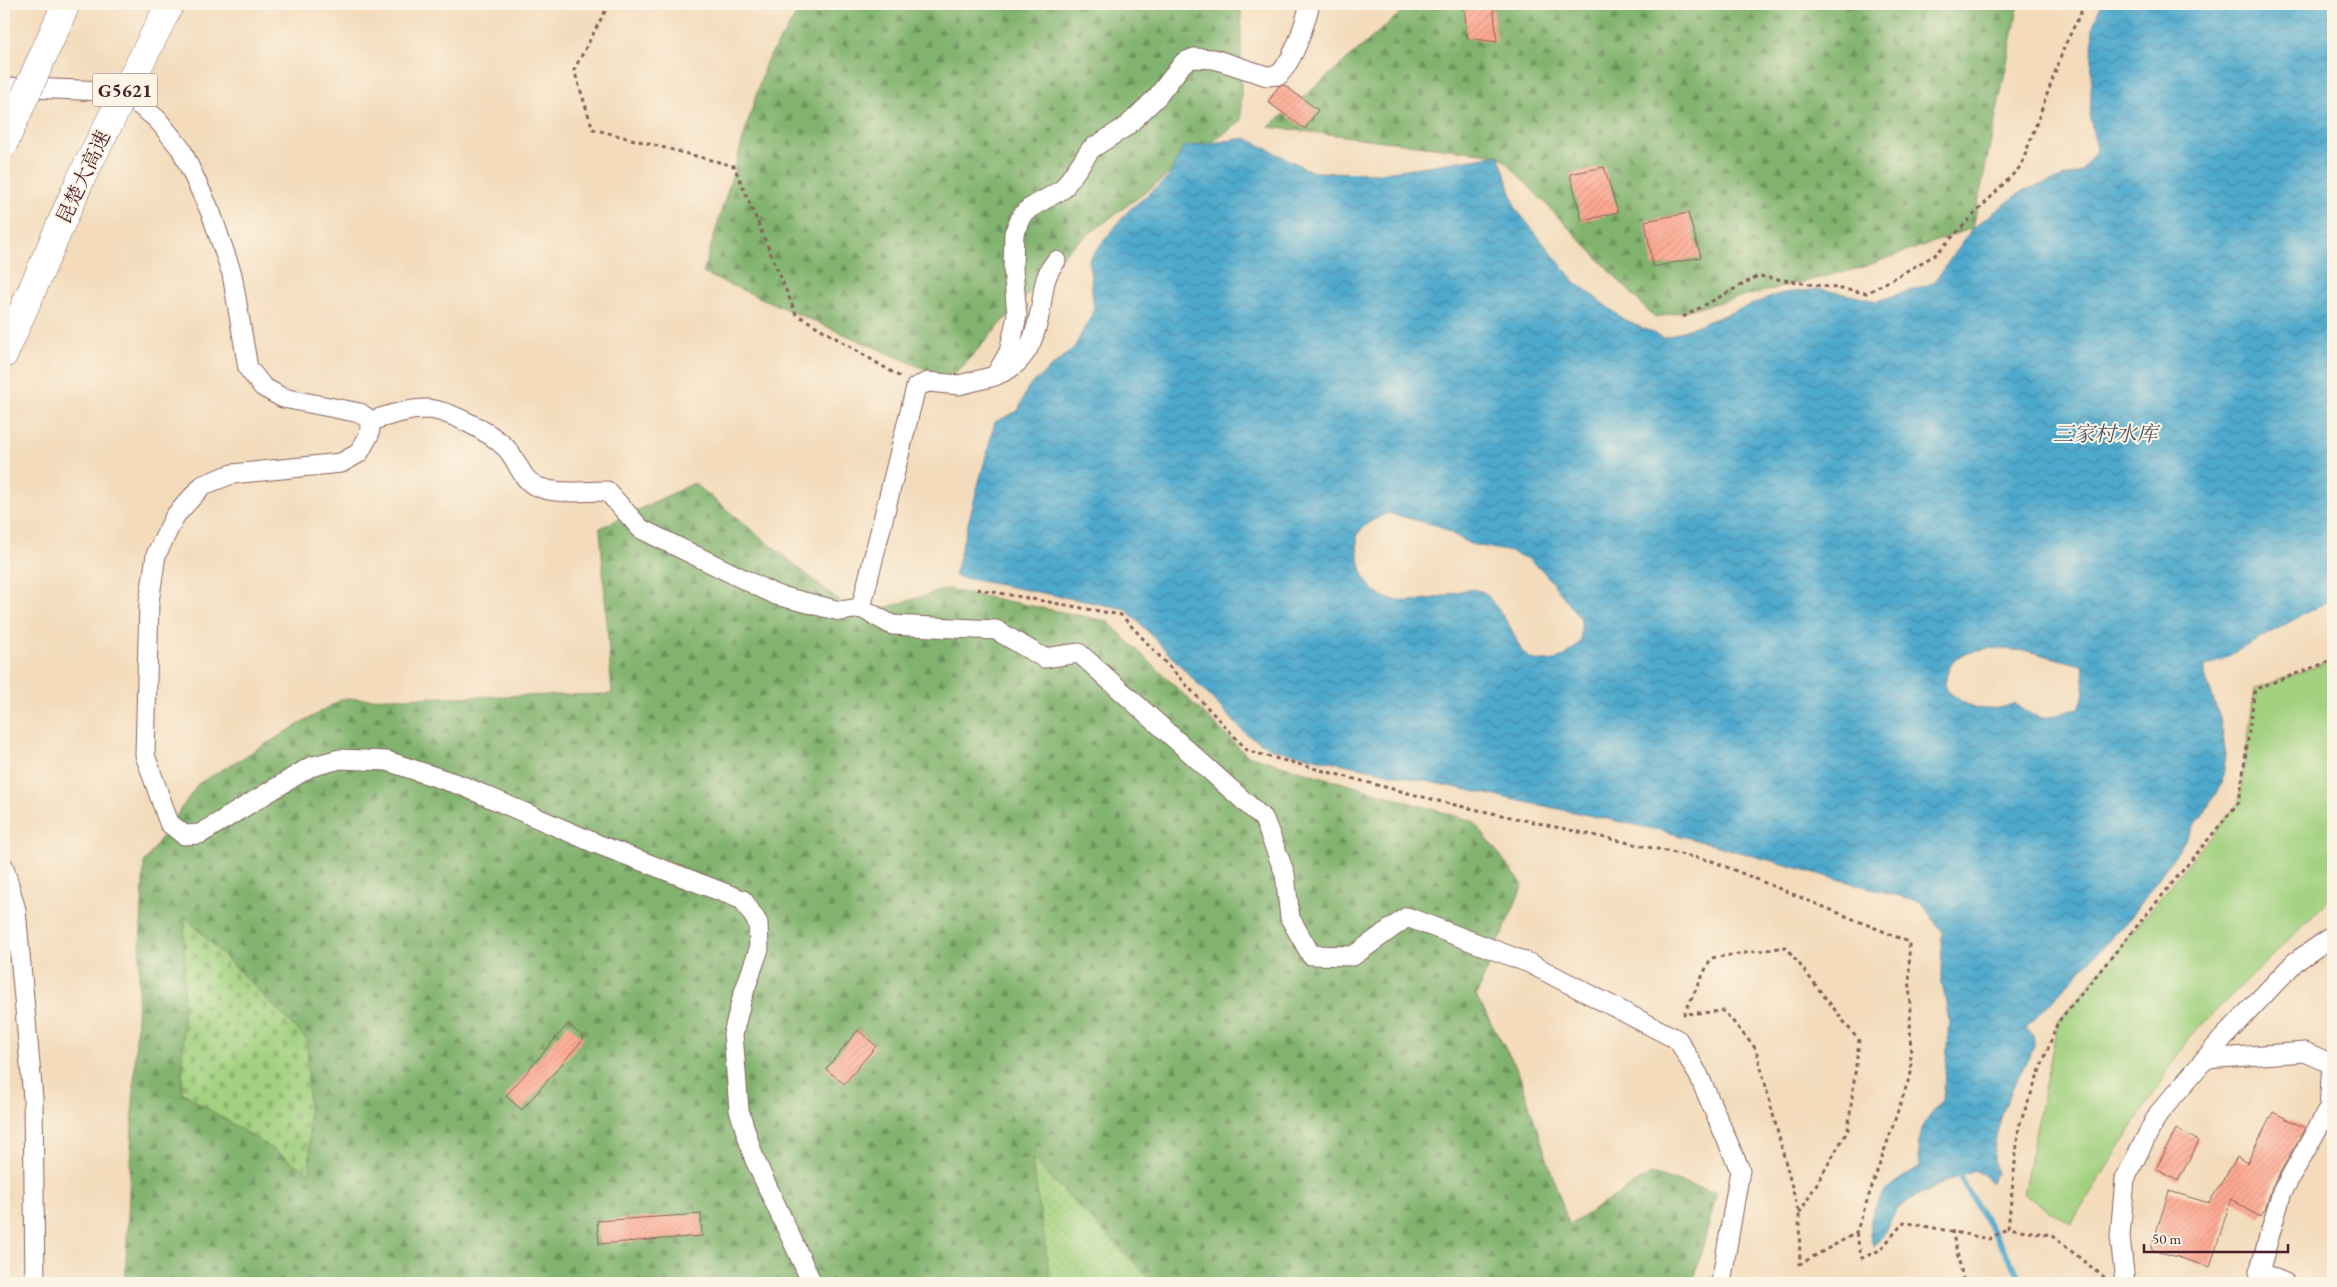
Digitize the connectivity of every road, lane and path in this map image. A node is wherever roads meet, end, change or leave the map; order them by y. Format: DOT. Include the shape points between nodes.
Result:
graph roads {
  1 [pos="66,4"];
  2 [pos="170,4"];
  3 [pos="609,4"];
  4 [pos="1310,4"];
  5 [pos="2085,4"];
  6 [pos="4,88"];
  7 [pos="4,143"];
  8 [pos="1056,261"];
  9 [pos="1683,317"];
  10 [pos="4,354"];
  11 [pos="995,376"];
  12 [pos="916,387"];
  13 [pos="371,422"];
  14 [pos="977,589"];
  15 [pos="861,608"];
  16 [pos="2333,660"];
  17 [pos="4,867"];
  18 [pos="2333,936"];
  19 [pos="2205,1059"];
  20 [pos="1800,1214"];
  21 [pos="2008,1228"];
  22 [pos="1952,1230"];
  23 [pos="1856,1233"];
  24 [pos="35,1283"];
  25 [pos="812,1283"];
  26 [pos="1721,1283"];
  27 [pos="1964,1283"];
  28 [pos="2112,1283"];
  29 [pos="2125,1283"];
  30 [pos="2285,1283"];
  1 -- 7 [label="highway, bridge"];
  2 -- 10 [label="highway, 昆楚大高速 / G5621, bridge" via="81,178"];
  3 -- 12 [label="path" via="574,70 592,129 734,166 796,314"];
  4 -- 11 [label="street" via="1289,63 1279,75 1268,76 1214,60 1194,58 1184,62 1157,97 1127,126 1091,149 1063,189 1022,215 1014,232 1017,316 1009,352"];
  5 -- 9 [label="path" via="2065,45 2021,166 1935,255 1867,293 1758,276"];
  6 -- 13 [label="street" via="105,91 133,100 157,119 181,149 211,213 232,274 248,368 263,387 283,398 360,413"];
  8 -- 11 [label="street" via="1043,283 1040,313 1026,354 1010,370"];
  11 -- 12 [label="street" via="959,385 928,382"];
  12 -- 15 [label="street"];
  13 -- 15 [label="street" via="392,413 428,409 469,422 506,447 522,475 537,487 558,492 607,491 641,530 776,595 840,611"];
  13 -- 25 [label="street" via="369,435 359,453 341,463 232,474 203,485 175,516 156,555 150,602 145,755 169,823 184,835 200,834 310,767 340,759 387,761 463,786 597,844 744,900 758,922 759,949 733,1034 739,1110 754,1158"];
  14 -- 23 [label="path" via="1121,615 1248,751 1446,802 1712,861 1909,942 1911,1073"];
  15 -- 26 [label="street" via="892,625 996,630 1044,658 1079,652 1264,819 1285,874 1290,918 1311,955 1353,956 1408,917 1529,963 1678,1040 1699,1076 1740,1170"];
  16 -- 21 [label="path" via="2255,690 2239,802 2058,1022 2019,1126"];
  17 -- 24 [label="street" via="16,910 33,1098"];
  18 -- 19 [label="street" via="2295,962"];
  19 -- 29 [label="street" via="2158,1114 2125,1179 2120,1236"];
  19 -- 30 [label="street" via="2306,1052 2332,1064 2329,1108 2282,1192 2259,1272"];
  20 -- 20 [label="path" via="1848,1130 1859,1041 1786,947 1711,958 1684,1014 1724,1011 1756,1049"];
  20 -- 23 [label="path" via="1800,1264"];
  21 -- 22 [label="path" via="1989,1239"];
  21 -- 28 [label="path" via="2051,1235"];
  22 -- 23 [label="path" via="1904,1222 1880,1250 1862,1258"];
  22 -- 27 [label="path"];
}
